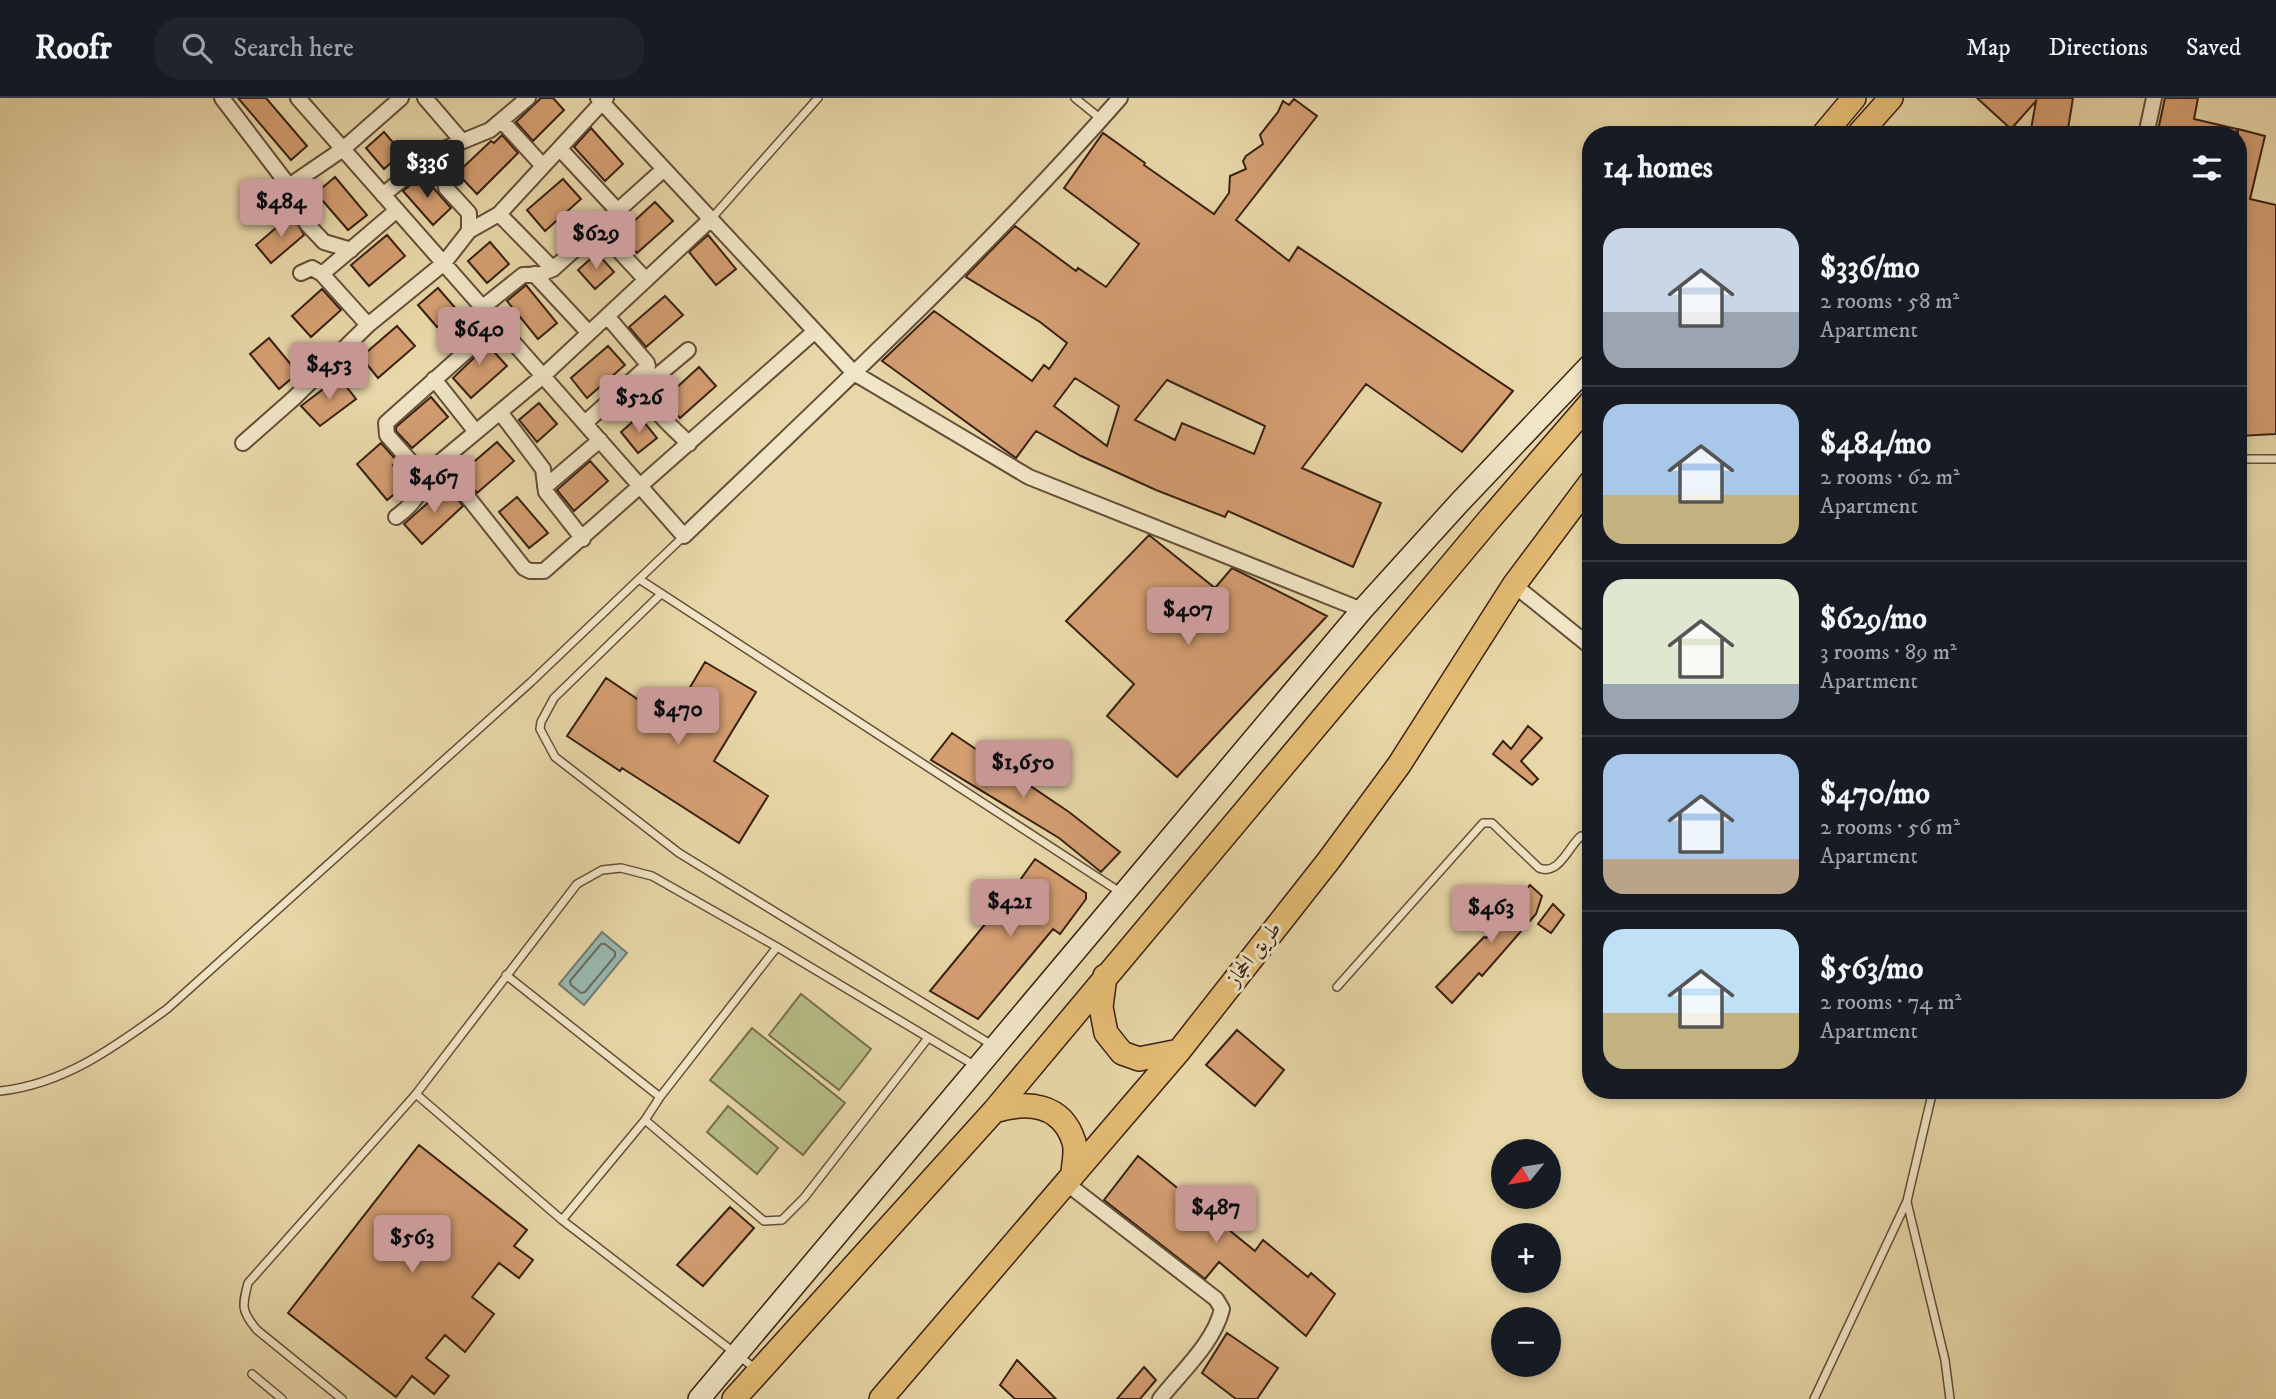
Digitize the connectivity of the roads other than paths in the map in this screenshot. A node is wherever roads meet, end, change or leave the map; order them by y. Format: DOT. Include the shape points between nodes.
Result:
graph roads {
  1 [pos="222,98"];
  2 [pos="298,98"];
  3 [pos="401,98"];
  4 [pos="425,98"];
  5 [pos="818,98"];
  6 [pos="1074,98"];
  7 [pos="1120,98"];
  8 [pos="1854,98"];
  9 [pos="1891,98"];
  10 [pos="2154,98"];
  11 [pos="602,99"];
  12 [pos="523,100"];
  13 [pos="1101,120"];
  14 [pos="502,121"];
  15 [pos="1831,126"];
  16 [pos="1866,126"];
  17 [pos="2148,126"];
  18 [pos="463,141"];
  19 [pos="343,149"];
  20 [pos="559,149"];
  21 [pos="434,153"];
  22 [pos="543,166"];
  23 [pos="664,169"];
  24 [pos="289,186"];
  25 [pos="383,195"];
  26 [pos="276,209"];
  27 [pos="397,210"];
  28 [pos="617,211"];
  29 [pos="499,214"];
  30 [pos="711,219"];
  31 [pos="598,228"];
  32 [pos="469,231"];
  33 [pos="351,250"];
  34 [pos="444,263"];
  35 [pos="553,268"];
  36 [pos="301,273"];
  37 [pos="322,274"];
  38 [pos="534,274"];
  39 [pos="646,280"];
  40 [pos="482,307"];
  41 [pos="607,316"];
  42 [pos="368,324"];
  43 [pos="815,331"];
  44 [pos="589,333"];
  45 [pos="470,348"];
  46 [pos="688,350"];
  47 [pos="648,366"];
  48 [pos="855,373"];
  49 [pos="1582,373"];
  50 [pos="543,376"];
  51 [pos="434,379"];
  52 [pos="645,386"];
  53 [pos="500,412"];
  54 [pos="1582,412"];
  55 [pos="585,423"];
  56 [pos="477,432"];
  57 [pos="600,440"];
  58 [pos="243,443"];
  59 [pos="689,444"];
  60 [pos="2247,458"];
  61 [pos="2276,458"];
  62 [pos="440,462"];
  63 [pos="427,480"];
  64 [pos="545,487"];
  65 [pos="641,487"];
  66 [pos="1582,494"];
  67 [pos="396,517"];
  68 [pos="684,536"];
  69 [pos="583,539"];
  70 [pos="639,579"];
  71 [pos="1514,585"];
  72 [pos="662,594"];
  73 [pos="1362,610"];
  74 [pos="1582,640"];
  75 [pos="1582,837"];
  76 [pos="1123,894"];
  77 [pos="777,947"];
  78 [pos="506,975"];
  79 [pos="1105,976"];
  80 [pos="1337,987"];
  81 [pos="928,1038"];
  82 [pos="995,1047"];
  83 [pos="1179,1051"];
  84 [pos="978,1068"];
  85 [pos="0,1090"];
  86 [pos="416,1094"];
  87 [pos="660,1097"];
  88 [pos="1931,1099"];
  89 [pos="994,1111"];
  90 [pos="645,1121"];
  91 [pos="1069,1179"];
  92 [pos="1907,1201"];
  93 [pos="562,1220"];
  94 [pos="737,1355"];
  95 [pos="758,1370"];
  96 [pos="252,1374"];
  97 [pos="282,1399"];
  98 [pos="342,1399"];
  99 [pos="699,1399"];
  100 [pos="734,1399"];
  101 [pos="881,1399"];
  102 [pos="1160,1399"];
  103 [pos="1814,1399"];
  104 [pos="1950,1399"];
  1 -- 24 [label="street"];
  2 -- 19 [label="street"];
  3 -- 19 [label="street"];
  4 -- 18 [label="street"];
  5 -- 30 [label="lane"];
  6 -- 13 [label="lane"];
  7 -- 13 [label="street"];
  8 -- 15 [label="main road"];
  9 -- 16 [label="main road"];
  10 -- 17 [label="street"];
  11 -- 20 [label="street"];
  11 -- 23 [label="street"];
  12 -- 14 [label="street"];
  13 -- 48 [label="street" via="982,248"];
  14 -- 18 [label="street"];
  14 -- 22 [label="street"];
  18 -- 21 [label="street"];
  19 -- 24 [label="street"];
  19 -- 25 [label="street"];
  20 -- 22 [label="street"];
  20 -- 28 [label="street"];
  21 -- 25 [label="street"];
  21 -- 32 [label="street" via="446,188 469,213"];
  22 -- 29 [label="street"];
  23 -- 28 [label="street"];
  23 -- 30 [label="street"];
  24 -- 26 [label="street"];
  24 -- 33 [label="street" via="307,225 324,242"];
  25 -- 27 [label="street"];
  27 -- 33 [label="street"];
  27 -- 34 [label="street"];
  28 -- 31 [label="street"];
  29 -- 32 [label="street"];
  29 -- 35 [label="street"];
  30 -- 39 [label="street"];
  30 -- 43 [label="street"];
  31 -- 35 [label="street"];
  31 -- 39 [label="street"];
  32 -- 34 [label="street"];
  33 -- 37 [label="street"];
  34 -- 40 [label="street"];
  34 -- 42 [label="street"];
  35 -- 38 [label="street"];
  36 -- 37 [label="street" via="312,268"];
  37 -- 42 [label="street"];
  38 -- 40 [label="street" via="523,275"];
  38 -- 44 [label="street"];
  39 -- 41 [label="street"];
  40 -- 50 [label="street"];
  41 -- 44 [label="street"];
  41 -- 47 [label="street"];
  42 -- 58 [label="street"];
  43 -- 48 [label="street"];
  43 -- 59 [label="street"];
  44 -- 50 [label="street"];
  45 -- 51 [label="street"];
  46 -- 52 [label="street"];
  47 -- 52 [label="street"];
  47 -- 55 [label="street"];
  48 -- 68 [label="street"];
  48 -- 73 [label="street" via="1029,477"];
  49 -- 73 [label="main road"];
  50 -- 53 [label="street"];
  50 -- 55 [label="street"];
  51 -- 56 [label="street"];
  51 -- 63 [label="street" via="388,419 385,427"];
  52 -- 59 [label="street" via="651,403"];
  53 -- 56 [label="street"];
  53 -- 64 [label="street" via="543,469"];
  54 -- 79 [label="main road"];
  55 -- 57 [label="street"];
  56 -- 62 [label="street"];
  57 -- 64 [label="street"];
  57 -- 65 [label="street"];
  59 -- 65 [label="street"];
  60 -- 61 [label="lane"];
  62 -- 63 [label="street"];
  62 -- 69 [label="street" via="524,568 544,571"];
  63 -- 67 [label="street" via="420,495"];
  64 -- 69 [label="street"];
  65 -- 68 [label="street"];
  65 -- 69 [label="street"];
  66 -- 71 [label="main road, طريق الحجاز"];
  68 -- 70 [label="lane"];
  70 -- 72 [label="lane"];
  70 -- 85 [label="lane" via="167,1009 78,1068 46,1081"];
  71 -- 74 [label="street"];
  71 -- 83 [label="main road, طريق الحجاز" via="1399,765"];
  72 -- 76 [label="lane"];
  72 -- 82 [label="lane" via="554,698 540,729 555,757 679,853"];
  73 -- 76 [label="main road"];
  75 -- 80 [label="lane" via="1555,868 1546,870 1492,823 1483,823"];
  76 -- 82 [label="main road"];
  77 -- 78 [label="lane" via="652,876 611,869 577,884"];
  77 -- 81 [label="lane"];
  77 -- 87 [label="lane"];
  78 -- 86 [label="lane"];
  78 -- 87 [label="lane"];
  79 -- 83 [label="main road" via="1101,1007 1106,1033 1122,1054 1139,1059"];
  79 -- 89 [label="main road"];
  81 -- 84 [label="lane"];
  81 -- 90 [label="lane" via="782,1220 764,1221"];
  82 -- 84 [label="main road"];
  83 -- 91 [label="main road, طريق الحجاز"];
  84 -- 94 [label="main road"];
  86 -- 93 [label="lane"];
  86 -- 98 [label="lane" via="248,1283 242,1304 257,1330"];
  87 -- 90 [label="lane"];
  88 -- 92 [label="lane"];
  89 -- 91 [label="main road" via="1017,1104 1037,1106 1065,1123 1075,1144"];
  89 -- 95 [label="main road"];
  90 -- 93 [label="lane"];
  91 -- 101 [label="main road, طريق الحجاز"];
  91 -- 102 [label="street" via="1216,1299 1222,1309 1206,1341"];
  92 -- 103 [label="lane"];
  92 -- 104 [label="lane"];
  93 -- 94 [label="lane"];
  94 -- 95 [label="lane"];
  94 -- 99 [label="main road"];
  95 -- 100 [label="main road"];
  96 -- 97 [label="lane"];
}
